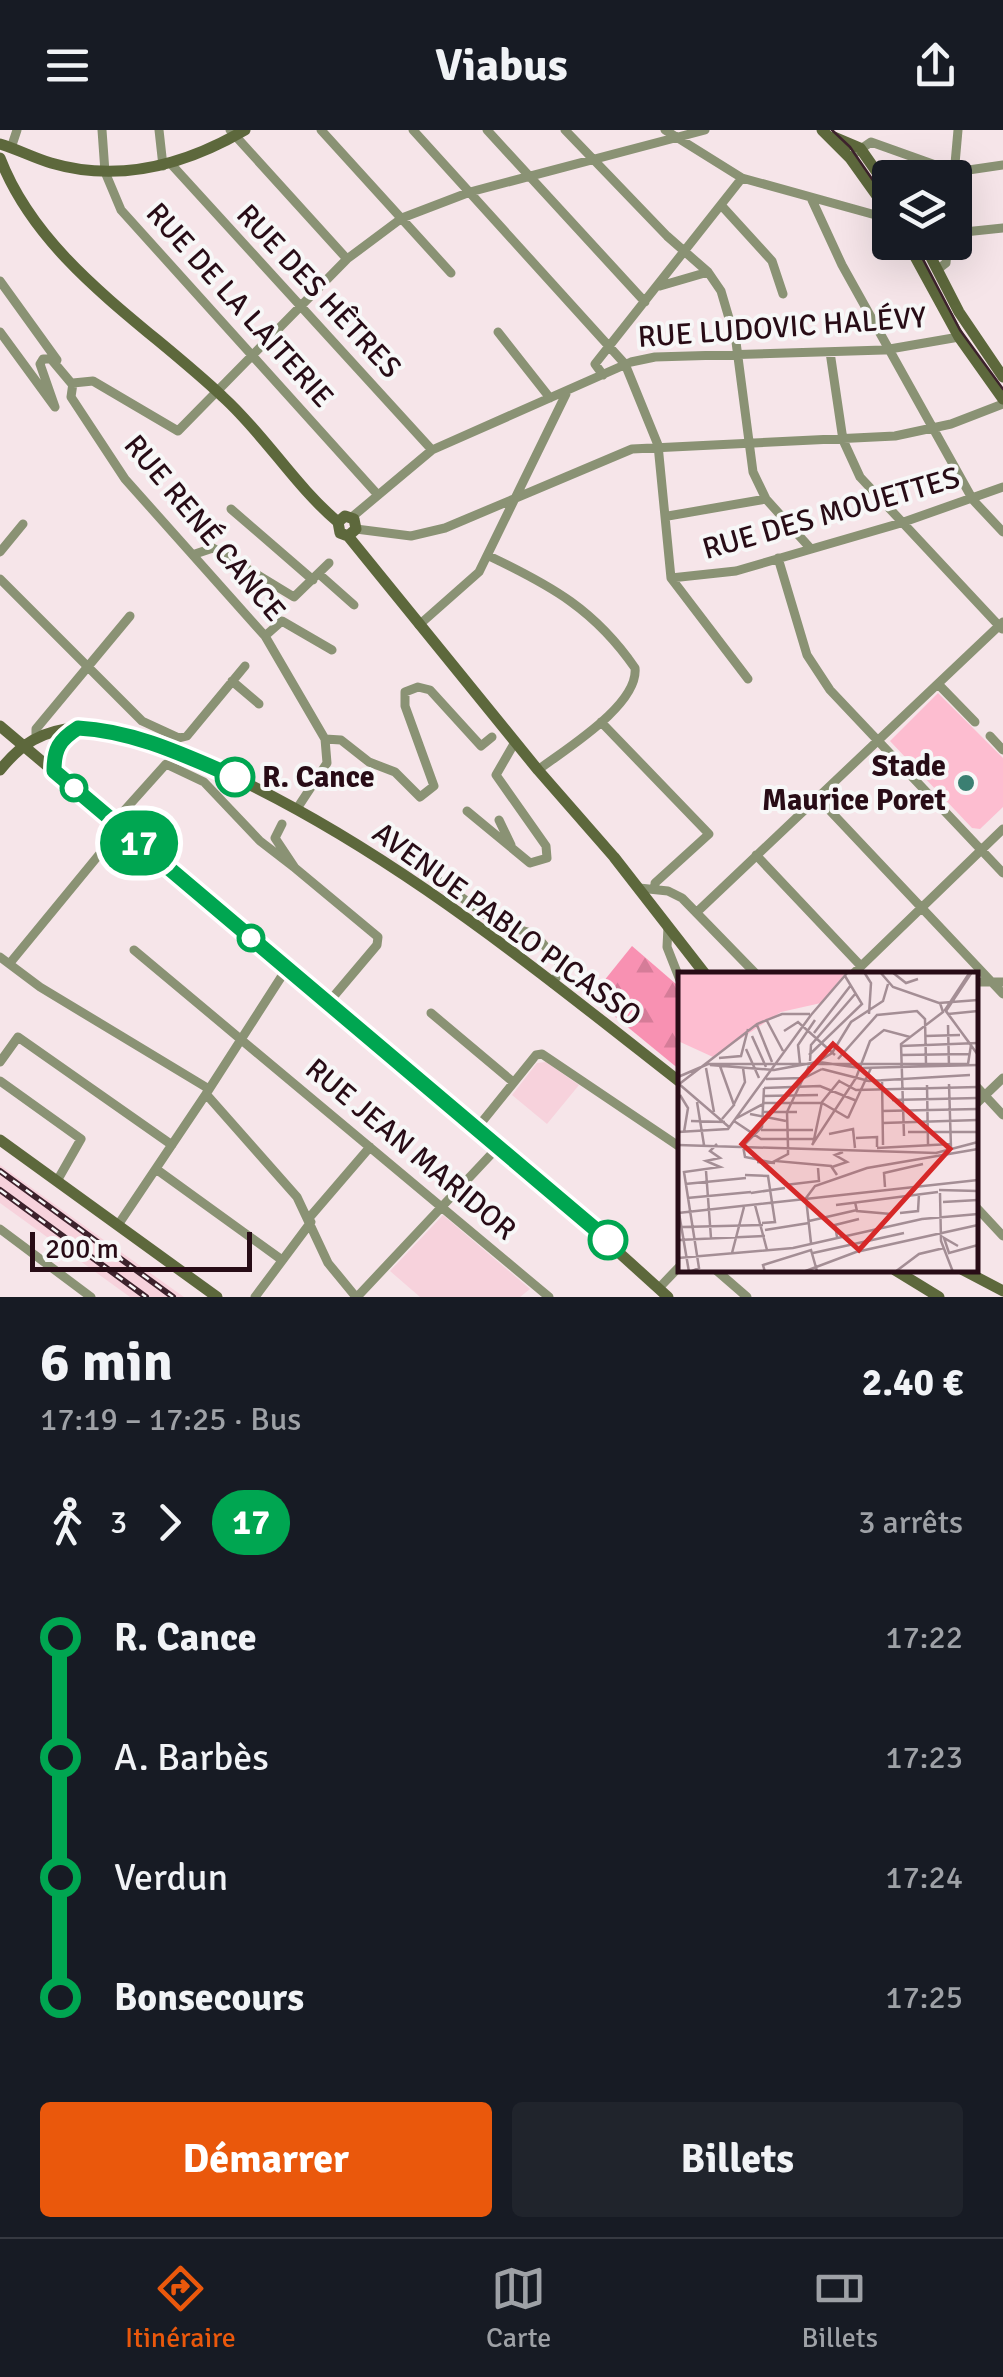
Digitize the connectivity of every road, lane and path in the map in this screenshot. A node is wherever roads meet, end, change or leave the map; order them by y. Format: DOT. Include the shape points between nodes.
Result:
graph roads {
  1 [pos="17,130"];
  2 [pos="102,130"];
  3 [pos="159,130"];
  4 [pos="321,130"];
  5 [pos="413,130"];
  6 [pos="487,130"];
  7 [pos="565,130"];
  8 [pos="665,130"];
  9 [pos="706,130"];
  10 [pos="958,130"];
  11 [pos="236,132"];
  12 [pos="826,132"];
  13 [pos="672,139"];
  14 [pos="5,146"];
  15 [pos="860,148"];
  16 [pos="0,158"];
  17 [pos="850,158"];
  18 [pos="592,159"];
  19 [pos="916,160"];
  20 [pos="955,160"];
  21 [pos="1003,164"];
  22 [pos="167,165"];
  23 [pos="872,165"];
  24 [pos="972,171"];
  25 [pos="105,172"];
  26 [pos="530,176"];
  27 [pos="742,178"];
  28 [pos="872,190"];
  29 [pos="470,192"];
  30 [pos="812,200"];
  31 [pos="722,205"];
  32 [pos="872,213"];
  33 [pos="402,218"];
  34 [pos="1003,228"];
  35 [pos="972,231"];
  36 [pos="684,252"];
  37 [pos="348,259"];
  38 [pos="917,260"];
  39 [pos="933,260"];
  40 [pos="946,260"];
  41 [pos="938,270"];
  42 [pos="452,272"];
  43 [pos="708,272"];
  44 [pos="0,282"];
  45 [pos="657,287"];
  46 [pos="783,294"];
  47 [pos="645,302"];
  48 [pos="301,308"];
  49 [pos="0,332"];
  50 [pos="498,332"];
  51 [pos="960,337"];
  52 [pos="614,350"];
  53 [pos="889,350"];
  54 [pos="830,352"];
  55 [pos="737,354"];
  56 [pos="253,357"];
  57 [pos="625,364"];
  58 [pos="603,374"];
  59 [pos="1003,377"];
  60 [pos="73,383"];
  61 [pos="218,392"];
  62 [pos="566,394"];
  63 [pos="550,398"];
  64 [pos="1003,401"];
  65 [pos="933,428"];
  66 [pos="843,440"];
  67 [pos="748,443"];
  68 [pos="658,446"];
  69 [pos="432,450"];
  70 [pos="1003,487"];
  71 [pos="378,495"];
  72 [pos="517,497"];
  73 [pos="766,499"];
  74 [pos="973,500"];
  75 [pos="231,510"];
  76 [pos="668,516"];
  77 [pos="901,523"];
  78 [pos="23,524"];
  79 [pos="352,528"];
  80 [pos="1003,532"];
  81 [pos="2,546"];
  82 [pos="811,549"];
  83 [pos="195,554"];
  84 [pos="489,556"];
  85 [pos="778,558"];
  86 [pos="329,563"];
  87 [pos="316,577"];
  88 [pos="671,578"];
  89 [pos="0,579"];
  90 [pos="354,605"];
  91 [pos="130,616"];
  92 [pos="420,626"];
  93 [pos="1002,626"];
  94 [pos="265,636"];
  95 [pos="332,650"];
  96 [pos="245,666"];
  97 [pos="86,668"];
  98 [pos="748,679"];
  99 [pos="232,681"];
  100 [pos="938,684"];
  101 [pos="260,704"];
  102 [pos="601,722"];
  103 [pos="975,722"];
  104 [pos="0,726"];
  105 [pos="78,728"];
  106 [pos="990,736"];
  107 [pos="492,737"];
  108 [pos="36,738"];
  109 [pos="325,739"];
  110 [pos="878,740"];
  111 [pos="515,742"];
  112 [pos="22,744"];
  113 [pos="1003,750"];
  114 [pos="0,770"];
  115 [pos="538,770"];
  116 [pos="54,771"];
  117 [pos="818,798"];
  118 [pos="298,807"];
  119 [pos="468,812"];
  120 [pos="500,820"];
  121 [pos="282,824"];
  122 [pos="118,825"];
  123 [pos="1003,829"];
  124 [pos="513,849"];
  125 [pos="981,850"];
  126 [pos="756,856"];
  127 [pos="413,862"];
  128 [pos="295,868"];
  129 [pos="1003,873"];
  130 [pos="639,888"];
  131 [pos="656,889"];
  132 [pos="922,907"];
  133 [pos="697,912"];
  134 [pos="668,926"];
  135 [pos="134,950"];
  136 [pos="0,957"];
  137 [pos="10,963"];
  138 [pos="859,964"];
  139 [pos="287,968"];
  140 [pos="703,972"];
  141 [pos="754,972"];
  142 [pos="854,972"];
  143 [pos="678,975"];
  144 [pos="552,982"];
  145 [pos="997,982"];
  146 [pos="1003,994"];
  147 [pos="328,1003"];
  148 [pos="431,1013"];
  149 [pos="241,1040"];
  150 [pos="0,1062"];
  151 [pos="1003,1078"];
  152 [pos="678,1080"];
  153 [pos="0,1081"];
  154 [pos="513,1082"];
  155 [pos="978,1088"];
  156 [pos="208,1091"];
  157 [pos="984,1095"];
  158 [pos="978,1102"];
  159 [pos="1003,1115"];
  160 [pos="477,1128"];
  161 [pos="0,1140"];
  162 [pos="172,1146"];
  163 [pos="678,1146"];
  164 [pos="370,1147"];
  165 [pos="498,1147"];
  166 [pos="156,1168"];
  167 [pos="57,1181"];
  168 [pos="442,1207"];
  169 [pos="978,1209"];
  170 [pos="310,1220"];
  171 [pos="118,1225"];
  172 [pos="0,1230"];
  173 [pos="1003,1236"];
  174 [pos="282,1260"];
  175 [pos="678,1269"];
  176 [pos="718,1272"];
  177 [pos="898,1272"];
  178 [pos="967,1272"];
  179 [pos="1003,1291"];
  180 [pos="664,1292"];
  181 [pos="91,1297"];
  182 [pos="217,1297"];
  183 [pos="255,1297"];
  184 [pos="356,1297"];
  185 [pos="549,1297"];
  186 [pos="747,1297"];
  187 [pos="939,1297"];
  1 -- 14 [label="street"];
  2 -- 25 [label="street, RUE DE LA LAITERIE"];
  3 -- 22 [label="street"];
  4 -- 33 [label="street"];
  5 -- 29 [label="street"];
  6 -- 26 [label="street"];
  7 -- 18 [label="street"];
  8 -- 13 [label="street"];
  9 -- 13 [label="street"];
  10 -- 20 [label="street"];
  11 -- 22 [label="street"];
  11 -- 37 [label="street"];
  12 -- 15 [label="street"];
  12 -- 17 [label="street"];
  13 -- 18 [label="street"];
  13 -- 27 [label="street"];
  14 -- 25 [label="street"];
  15 -- 17 [label="street"];
  15 -- 19 [label="street" via="871,142"];
  15 -- 23 [label="street"];
  16 -- 61 [label="street" via="22,208 60,253"];
  17 -- 28 [label="street"];
  18 -- 26 [label="street"];
  18 -- 36 [label="street"];
  21 -- 24 [label="street"];
  22 -- 25 [label="street"];
  22 -- 48 [label="street, RUE DES HÊTRES"];
  25 -- 56 [label="street, RUE DE LA LAITERIE" via="121,210"];
  26 -- 29 [label="street"];
  26 -- 47 [label="street"];
  27 -- 30 [label="street"];
  27 -- 31 [label="street"];
  29 -- 33 [label="street"];
  29 -- 52 [label="street"];
  30 -- 32 [label="street"];
  30 -- 53 [label="street"];
  31 -- 36 [label="street"];
  31 -- 46 [label="street" via="772,261"];
  33 -- 37 [label="street"];
  33 -- 42 [label="street"];
  34 -- 35 [label="street"];
  36 -- 43 [label="street"];
  36 -- 45 [label="street"];
  37 -- 48 [label="street"];
  38 -- 51 [label="street"];
  39 -- 41 [label="street"];
  40 -- 41 [label="street"];
  41 -- 59 [label="street"];
  43 -- 45 [label="street"];
  43 -- 55 [label="street" via="730,312"];
  44 -- 60 [label="street"];
  45 -- 47 [label="street"];
  47 -- 52 [label="street"];
  48 -- 56 [label="street"];
  48 -- 69 [label="street, RUE DES HÊTRES"];
  49 -- 60 [label="street" via="55,406 43,359"];
  50 -- 63 [label="street"];
  51 -- 53 [label="street, RUE LUDOVIC HALÉVY"];
  51 -- 64 [label="street"];
  52 -- 57 [label="street"];
  52 -- 58 [label="street" via="595,364"];
  53 -- 54 [label="street, RUE LUDOVIC HALÉVY"];
  53 -- 65 [label="street"];
  54 -- 55 [label="street, RUE LUDOVIC HALÉVY"];
  54 -- 66 [label="street"];
  55 -- 57 [label="street, RUE LUDOVIC HALÉVY"];
  55 -- 67 [label="street"];
  56 -- 61 [label="street"];
  56 -- 71 [label="street, RUE DE LA LAITERIE"];
  57 -- 58 [label="street, RUE LUDOVIC HALÉVY"];
  57 -- 68 [label="street"];
  58 -- 62 [label="street, RUE LUDOVIC HALÉVY"];
  60 -- 61 [label="street, RUE RENÉ CANCE" via="93,381 178,431"];
  60 -- 83 [label="street, RUE RENÉ CANCE" via="71,398 126,479"];
  61 -- 79 [label="street" via="338,522 338,531"];
  62 -- 63 [label="street, RUE LUDOVIC HALÉVY"];
  62 -- 72 [label="street"];
  63 -- 69 [label="street, RUE LUDOVIC HALÉVY"];
  64 -- 65 [label="street"];
  65 -- 66 [label="street"];
  65 -- 74 [label="street"];
  66 -- 67 [label="street"];
  66 -- 77 [label="street" via="860,477"];
  67 -- 68 [label="street"];
  67 -- 73 [label="street"];
  68 -- 72 [label="street" via="609,456"];
  68 -- 76 [label="street"];
  69 -- 71 [label="street, RUE LUDOVIC HALÉVY"];
  70 -- 74 [label="street, RUE DES MOUETTES"];
  71 -- 79 [label="street, RUE LUDOVIC HALÉVY"];
  72 -- 79 [label="street" via="411,536"];
  72 -- 84 [label="street"];
  73 -- 76 [label="street"];
  73 -- 82 [label="street"];
  74 -- 77 [label="street, RUE DES MOUETTES"];
  74 -- 80 [label="street"];
  75 -- 87 [label="street"];
  76 -- 88 [label="street"];
  77 -- 82 [label="street, RUE DES MOUETTES"];
  77 -- 93 [label="street"];
  78 -- 81 [label="street"];
  79 -- 92 [label="street"];
  82 -- 85 [label="street, RUE DES MOUETTES"];
  83 -- 87 [label="street" via="213,548 294,597"];
  83 -- 94 [label="street, RUE RENÉ CANCE"];
  84 -- 92 [label="street" via="471,585"];
  84 -- 102 [label="street" via="562,591 635,668 628,690"];
  85 -- 88 [label="street, RUE DES MOUETTES" via="736,571"];
  85 -- 110 [label="street" via="817,672"];
  86 -- 87 [label="street"];
  87 -- 90 [label="street"];
  88 -- 98 [label="street"];
  89 -- 97 [label="street"];
  91 -- 97 [label="street"];
  92 -- 111 [label="street"];
  93 -- 100 [label="street"];
  94 -- 95 [label="street" via="282,621"];
  94 -- 109 [label="street, RUE RENÉ CANCE"];
  96 -- 99 [label="street"];
  97 -- 99 [label="street" via="142,721 180,738"];
  97 -- 108 [label="street" via="36,729"];
  99 -- 101 [label="street"];
  100 -- 103 [label="street"];
  100 -- 110 [label="street"];
  102 -- 115 [label="street"];
  102 -- 131 [label="street" via="709,834"];
  104 -- 112 [label="street"];
  105 -- 108 [label="street, AVENUE PABLO PICASSO"];
  105 -- 116 [label="street" via="58,743"];
  105 -- 118 [label="street, AVENUE PABLO PICASSO" via="133,735"];
  106 -- 113 [label="street"];
  107 -- 109 [label="street" via="481,746 430,690 406,692 434,786 423,797 341,740"];
  108 -- 112 [label="street, AVENUE PABLO PICASSO"];
  109 -- 118 [label="street" via="325,770"];
  110 -- 117 [label="street"];
  110 -- 125 [label="street"];
  111 -- 115 [label="street"];
  111 -- 124 [label="street" via="496,775 549,853 532,864"];
  112 -- 114 [label="street"];
  112 -- 116 [label="street"];
  115 -- 130 [label="street"];
  116 -- 122 [label="street"];
  117 -- 126 [label="street"];
  117 -- 132 [label="street"];
  118 -- 144 [label="street, AVENUE PABLO PICASSO"];
  119 -- 124 [label="street"];
  120 -- 124 [label="street"];
  121 -- 128 [label="street" via="275,838"];
  122 -- 128 [label="street" via="166,764 204,782"];
  122 -- 137 [label="street"];
  122 -- 139 [label="street"];
  123 -- 125 [label="street"];
  125 -- 129 [label="street"];
  125 -- 132 [label="street"];
  126 -- 133 [label="street"];
  126 -- 138 [label="street"];
  127 -- 144 [label="street" via="498,924 538,937 563,968"];
  128 -- 147 [label="street" via="379,941"];
  130 -- 131 [label="street"];
  130 -- 134 [label="street"];
  131 -- 133 [label="street"];
  132 -- 138 [label="street"];
  132 -- 145 [label="street"];
  133 -- 141 [label="street"];
  134 -- 140 [label="street"];
  134 -- 143 [label="street"];
  135 -- 149 [label="street, RUE JEAN MARIDOR"];
  136 -- 137 [label="street"];
  137 -- 156 [label="street"];
  138 -- 142 [label="street"];
  139 -- 147 [label="street"];
  139 -- 149 [label="street"];
  144 -- 152 [label="street, AVENUE PABLO PICASSO"];
  145 -- 146 [label="street"];
  147 -- 160 [label="street"];
  148 -- 154 [label="street"];
  149 -- 156 [label="street"];
  149 -- 164 [label="street, RUE JEAN MARIDOR"];
  150 -- 162 [label="street" via="18,1037"];
  151 -- 157 [label="street"];
  153 -- 167 [label="street" via="81,1139"];
  154 -- 160 [label="street"];
  154 -- 163 [label="street" via="542,1054"];
  155 -- 157 [label="street"];
  156 -- 162 [label="street"];
  156 -- 170 [label="street"];
  157 -- 158 [label="street"];
  157 -- 159 [label="street"];
  160 -- 165 [label="street"];
  161 -- 167 [label="street"];
  162 -- 166 [label="street"];
  164 -- 168 [label="street, RUE JEAN MARIDOR"];
  164 -- 170 [label="street"];
  165 -- 168 [label="street"];
  165 -- 180 [label="street"];
  166 -- 171 [label="street"];
  166 -- 174 [label="street"];
  167 -- 171 [label="street"];
  168 -- 184 [label="street"];
  168 -- 185 [label="street, RUE JEAN MARIDOR"];
  169 -- 173 [label="street"];
  170 -- 174 [label="street"];
  170 -- 184 [label="street" via="328,1263"];
  171 -- 182 [label="street"];
  172 -- 181 [label="street"];
  174 -- 183 [label="street"];
  175 -- 180 [label="street"];
  176 -- 186 [label="street"];
  177 -- 187 [label="street"];
  178 -- 179 [label="street"];
}
